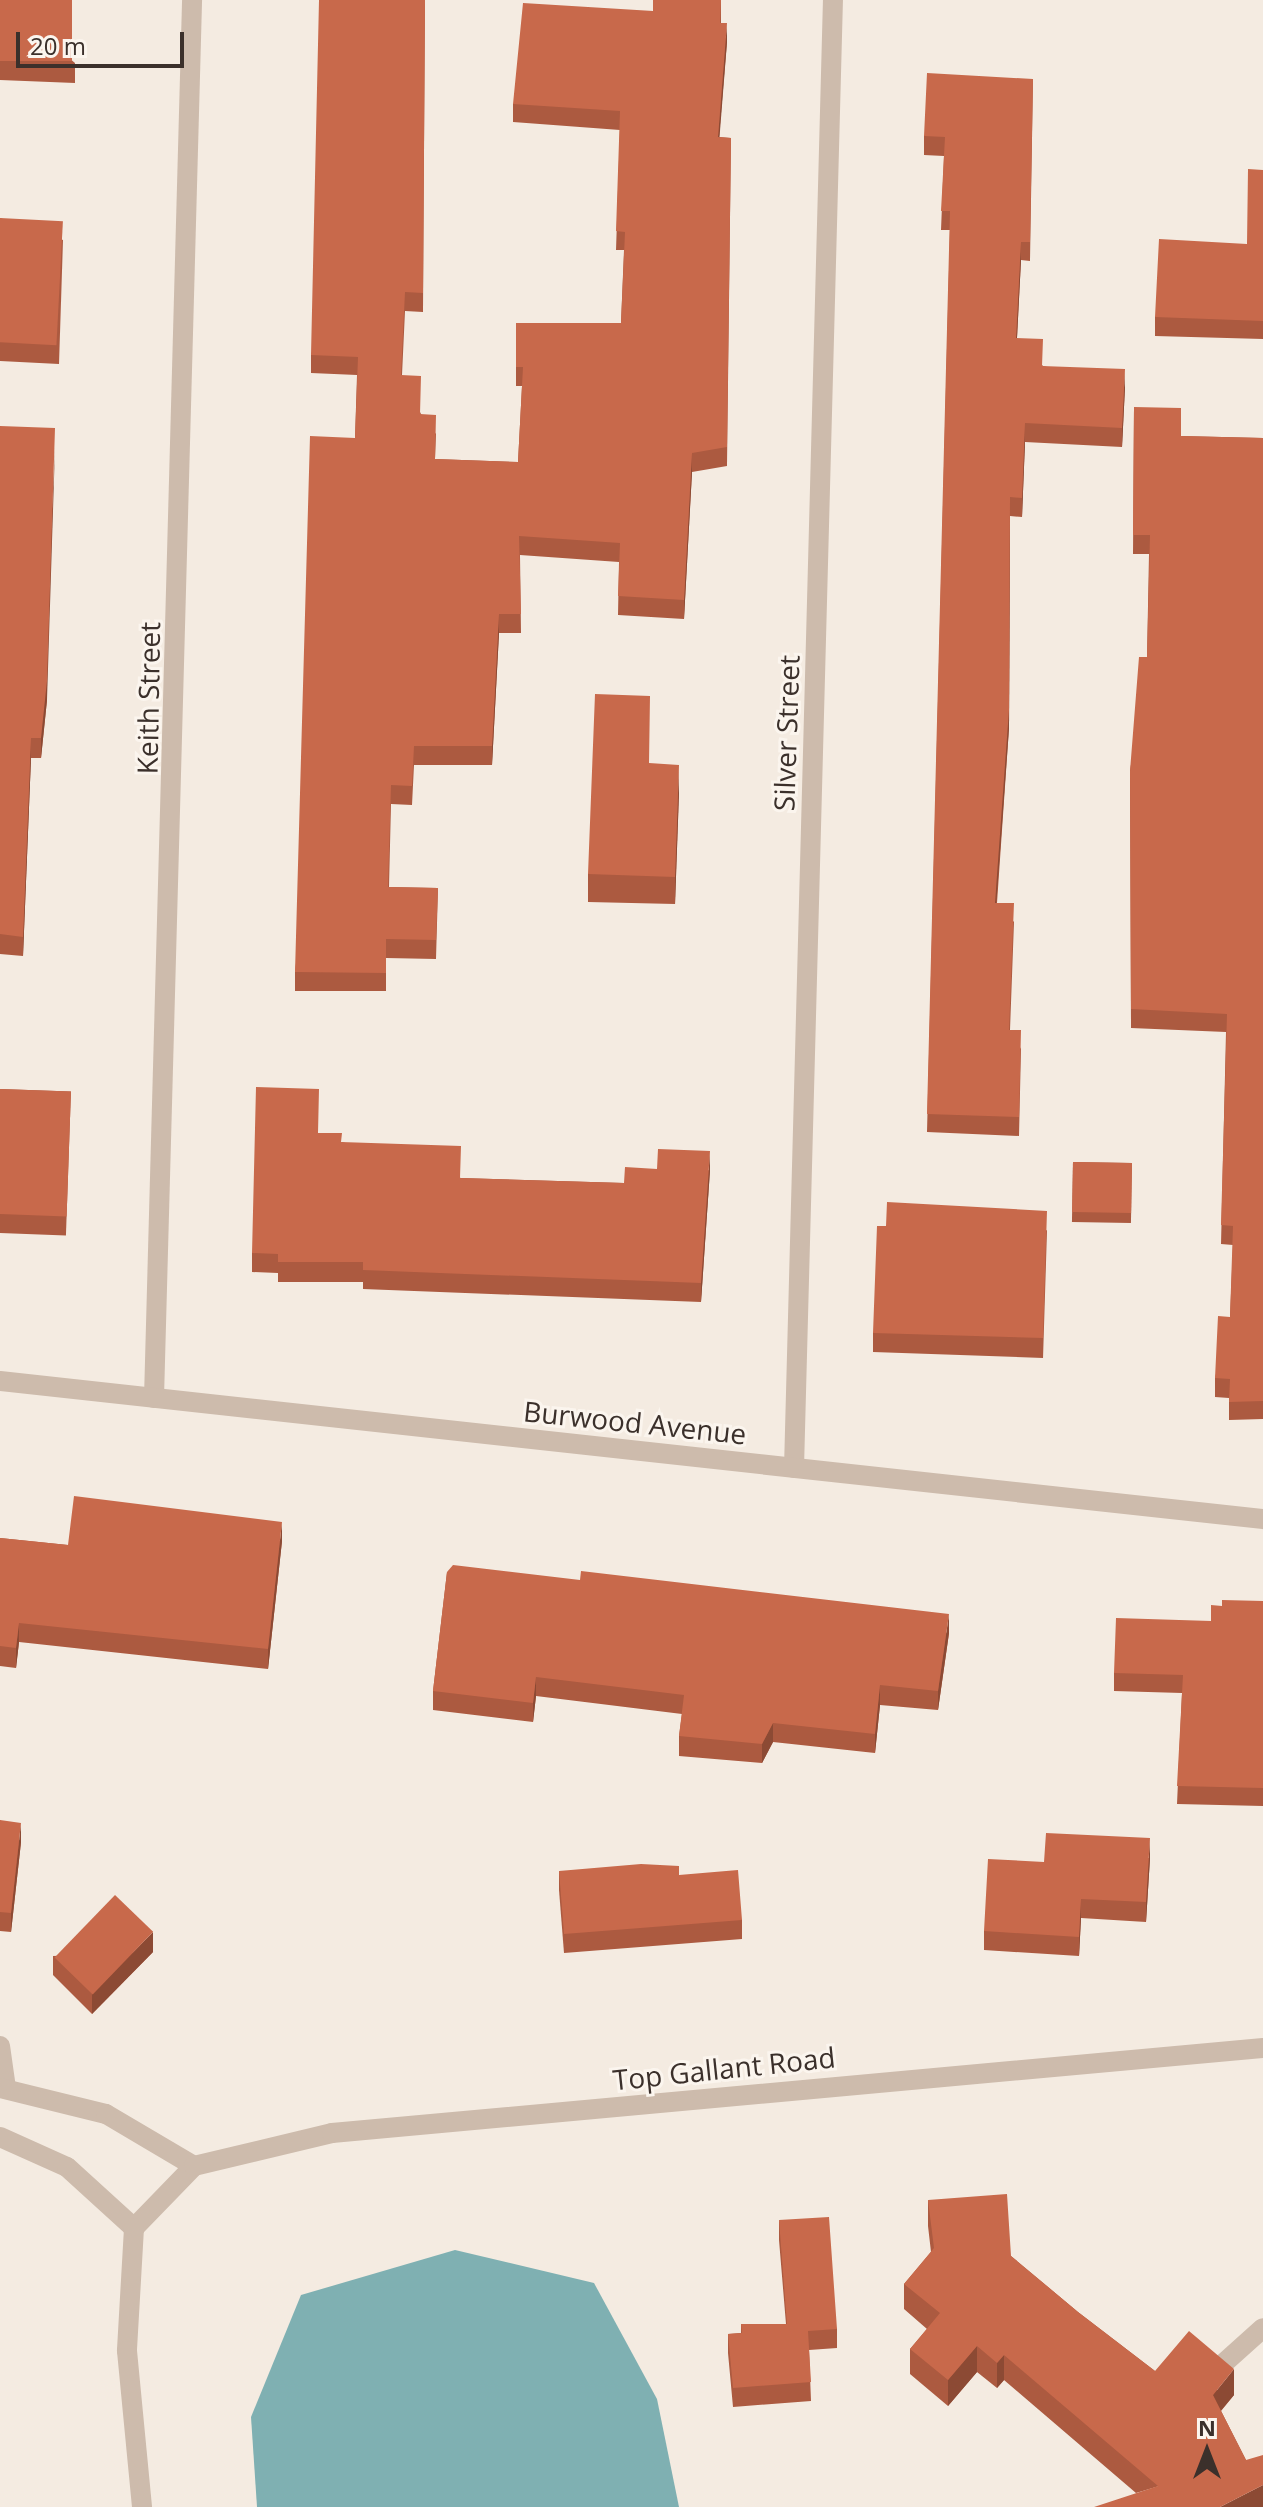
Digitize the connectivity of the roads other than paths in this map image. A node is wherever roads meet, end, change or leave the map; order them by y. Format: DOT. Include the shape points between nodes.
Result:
graph roads {
  1 [pos="192,0"];
  2 [pos="833,0"];
  3 [pos="0,1381"];
  4 [pos="154,1398"];
  5 [pos="794,1468"];
  6 [pos="1263,1519"];
  7 [pos="0,2046"];
  8 [pos="1263,2048"];
  9 [pos="3,2088"];
  10 [pos="0,2137"];
  11 [pos="194,2166"];
  12 [pos="134,2228"];
  13 [pos="1263,2328"];
  14 [pos="1224,2363"];
  15 [pos="142,2507"];
  1 -- 4 [label="street, Keith Street"];
  2 -- 5 [label="street, Silver Street"];
  3 -- 4 [label="street, Burwood Avenue"];
  4 -- 5 [label="street, Burwood Avenue"];
  5 -- 6 [label="street, Burwood Avenue"];
  7 -- 9 [label="street"];
  8 -- 11 [label="street, Top Gallant Road" via="375,2127 248,2148"];
  9 -- 11 [label="street" via="106,2114"];
  10 -- 12 [label="street" via="67,2167"];
  11 -- 12 [label="street, Top Gallant Road"];
  12 -- 15 [label="street" via="127,2351"];
  13 -- 14 [label="street"];
}
